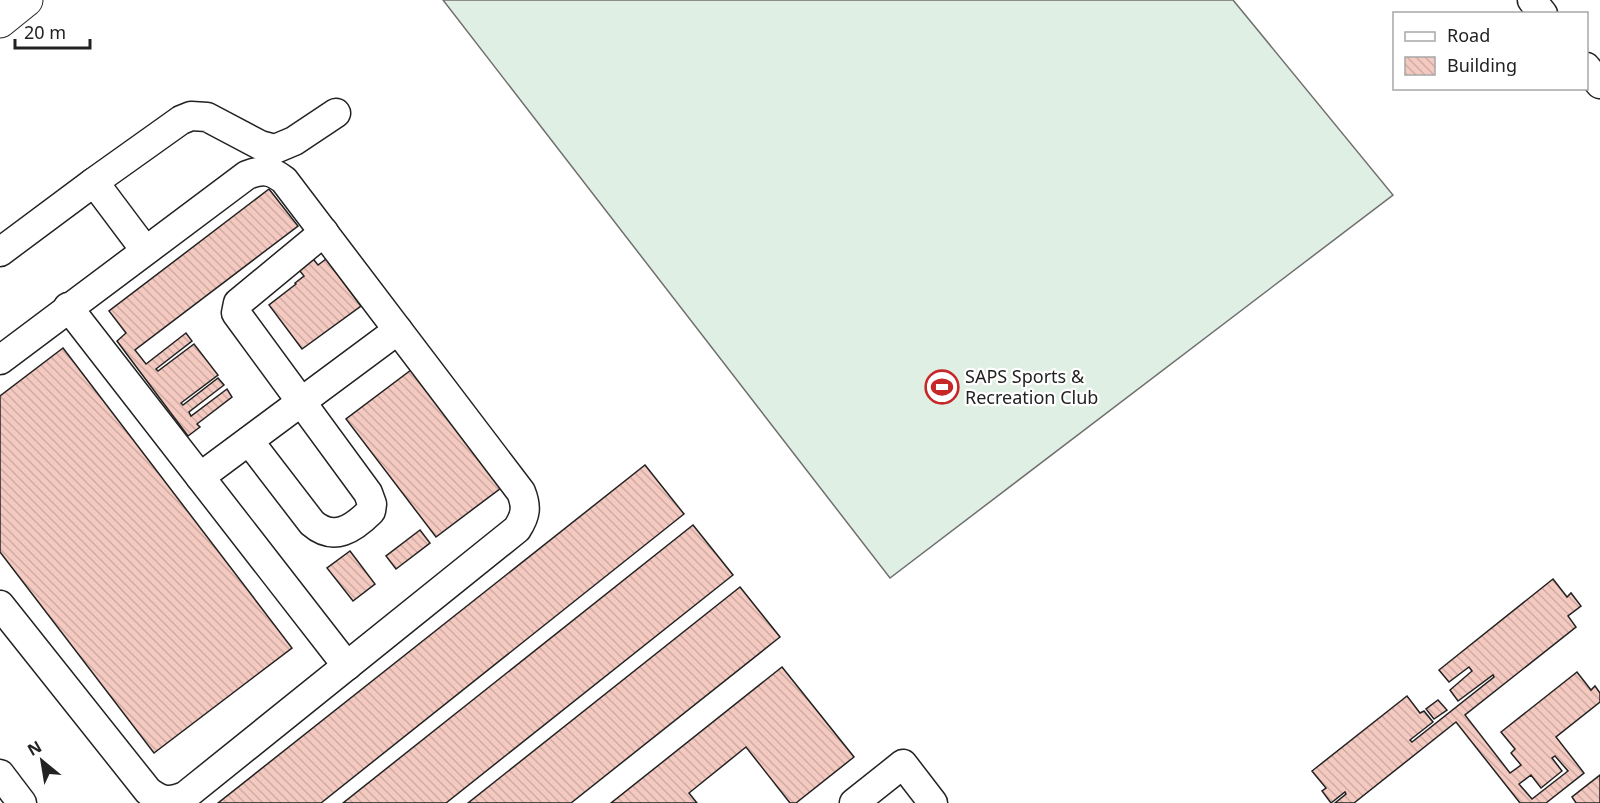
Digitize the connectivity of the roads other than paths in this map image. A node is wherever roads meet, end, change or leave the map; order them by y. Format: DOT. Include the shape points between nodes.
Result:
graph roads {
  1 [pos="26,0"];
  2 [pos="1532,0"];
  3 [pos="1541,12"];
  4 [pos="0,21"];
  5 [pos="1588,68"];
  6 [pos="1600,84"];
  7 [pos="336,113"];
  8 [pos="94,182"];
  9 [pos="324,232"];
  10 [pos="145,250"];
  11 [pos="0,252"];
  12 [pos="68,307"];
  13 [pos="398,330"];
  14 [pos="0,360"];
  15 [pos="301,403"];
  16 [pos="249,441"];
  17 [pos="200,477"];
  18 [pos="0,605"];
  19 [pos="347,666"];
  20 [pos="0,774"];
  21 [pos="22,803"];
  22 [pos="854,803"];
  23 [pos="933,803"];
  1 -- 4 [label="main road"];
  2 -- 3 [label="street"];
  5 -- 6 [label="street"];
  7 -- 8 [label="street" via="294,141 274,149 207,117 191,116"];
  8 -- 10 [label="street"];
  8 -- 11 [label="street"];
  9 -- 10 [label="street" via="284,180 273,172 260,170 247,175"];
  9 -- 13 [label="street"];
  9 -- 15 [label="street" via="236,308 239,319"];
  10 -- 12 [label="street"];
  12 -- 14 [label="street"];
  12 -- 17 [label="street"];
  13 -- 15 [label="street"];
  13 -- 19 [label="street" via="521,492 525,518 517,529"];
  15 -- 16 [label="street"];
  15 -- 16 [label="street" via="368,493 372,504 365,518 339,533 320,530"];
  16 -- 17 [label="street"];
  17 -- 19 [label="street"];
  18 -- 19 [label="street" via="159,800 173,801 185,796"];
  20 -- 21 [label="street"];
  22 -- 23 [label="street" via="903,764"];
}
